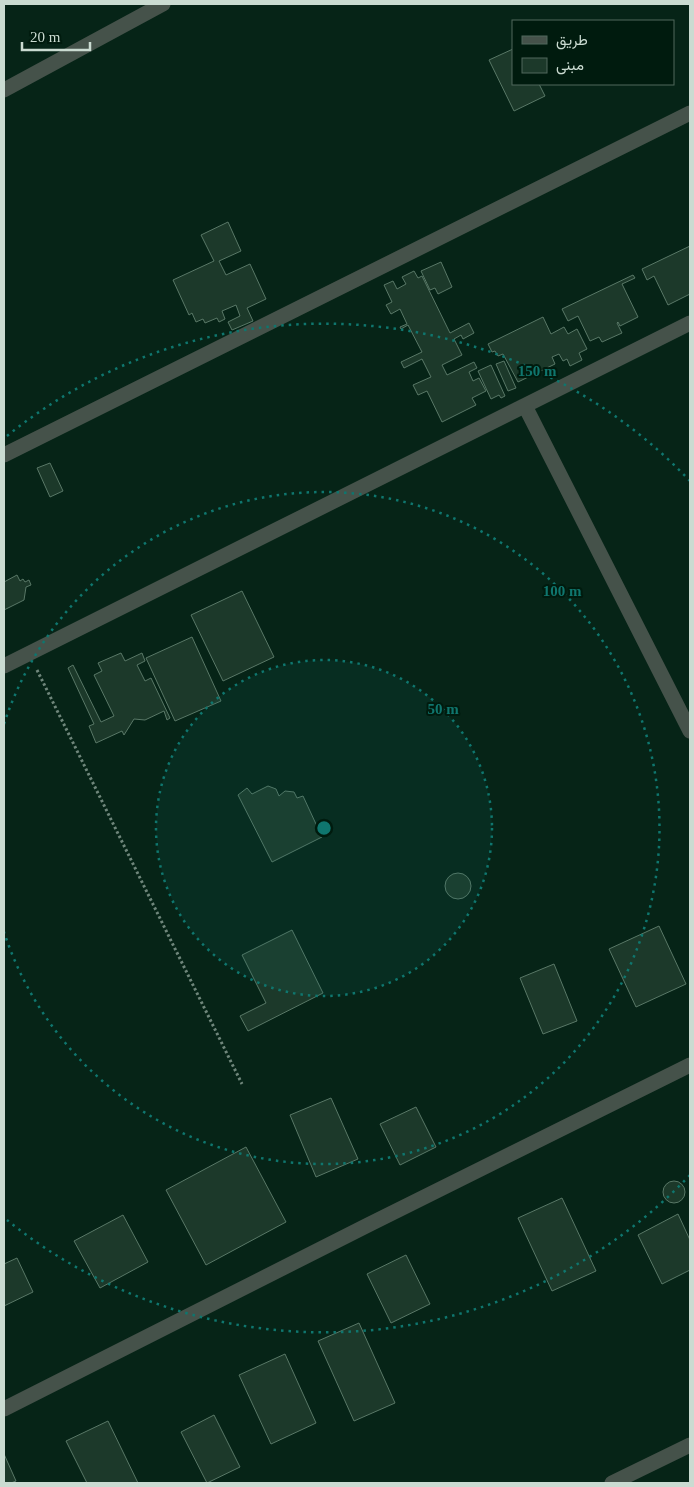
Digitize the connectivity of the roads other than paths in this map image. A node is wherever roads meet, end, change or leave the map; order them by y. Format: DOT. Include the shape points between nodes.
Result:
graph roads {
  1 [pos="163,4"];
  2 [pos="4,90"];
  3 [pos="690,113"];
  4 [pos="690,323"];
  5 [pos="525,406"];
  6 [pos="4,455"];
  7 [pos="4,666"];
  8 [pos="690,731"];
  9 [pos="690,1065"];
  10 [pos="4,1408"];
  11 [pos="690,1445"];
  12 [pos="612,1483"];
  1 -- 2 [label="street"];
  3 -- 6 [label="street"];
  4 -- 5 [label="street"];
  5 -- 7 [label="street"];
  5 -- 8 [label="street"];
  9 -- 10 [label="street"];
  11 -- 12 [label="street"];
}
